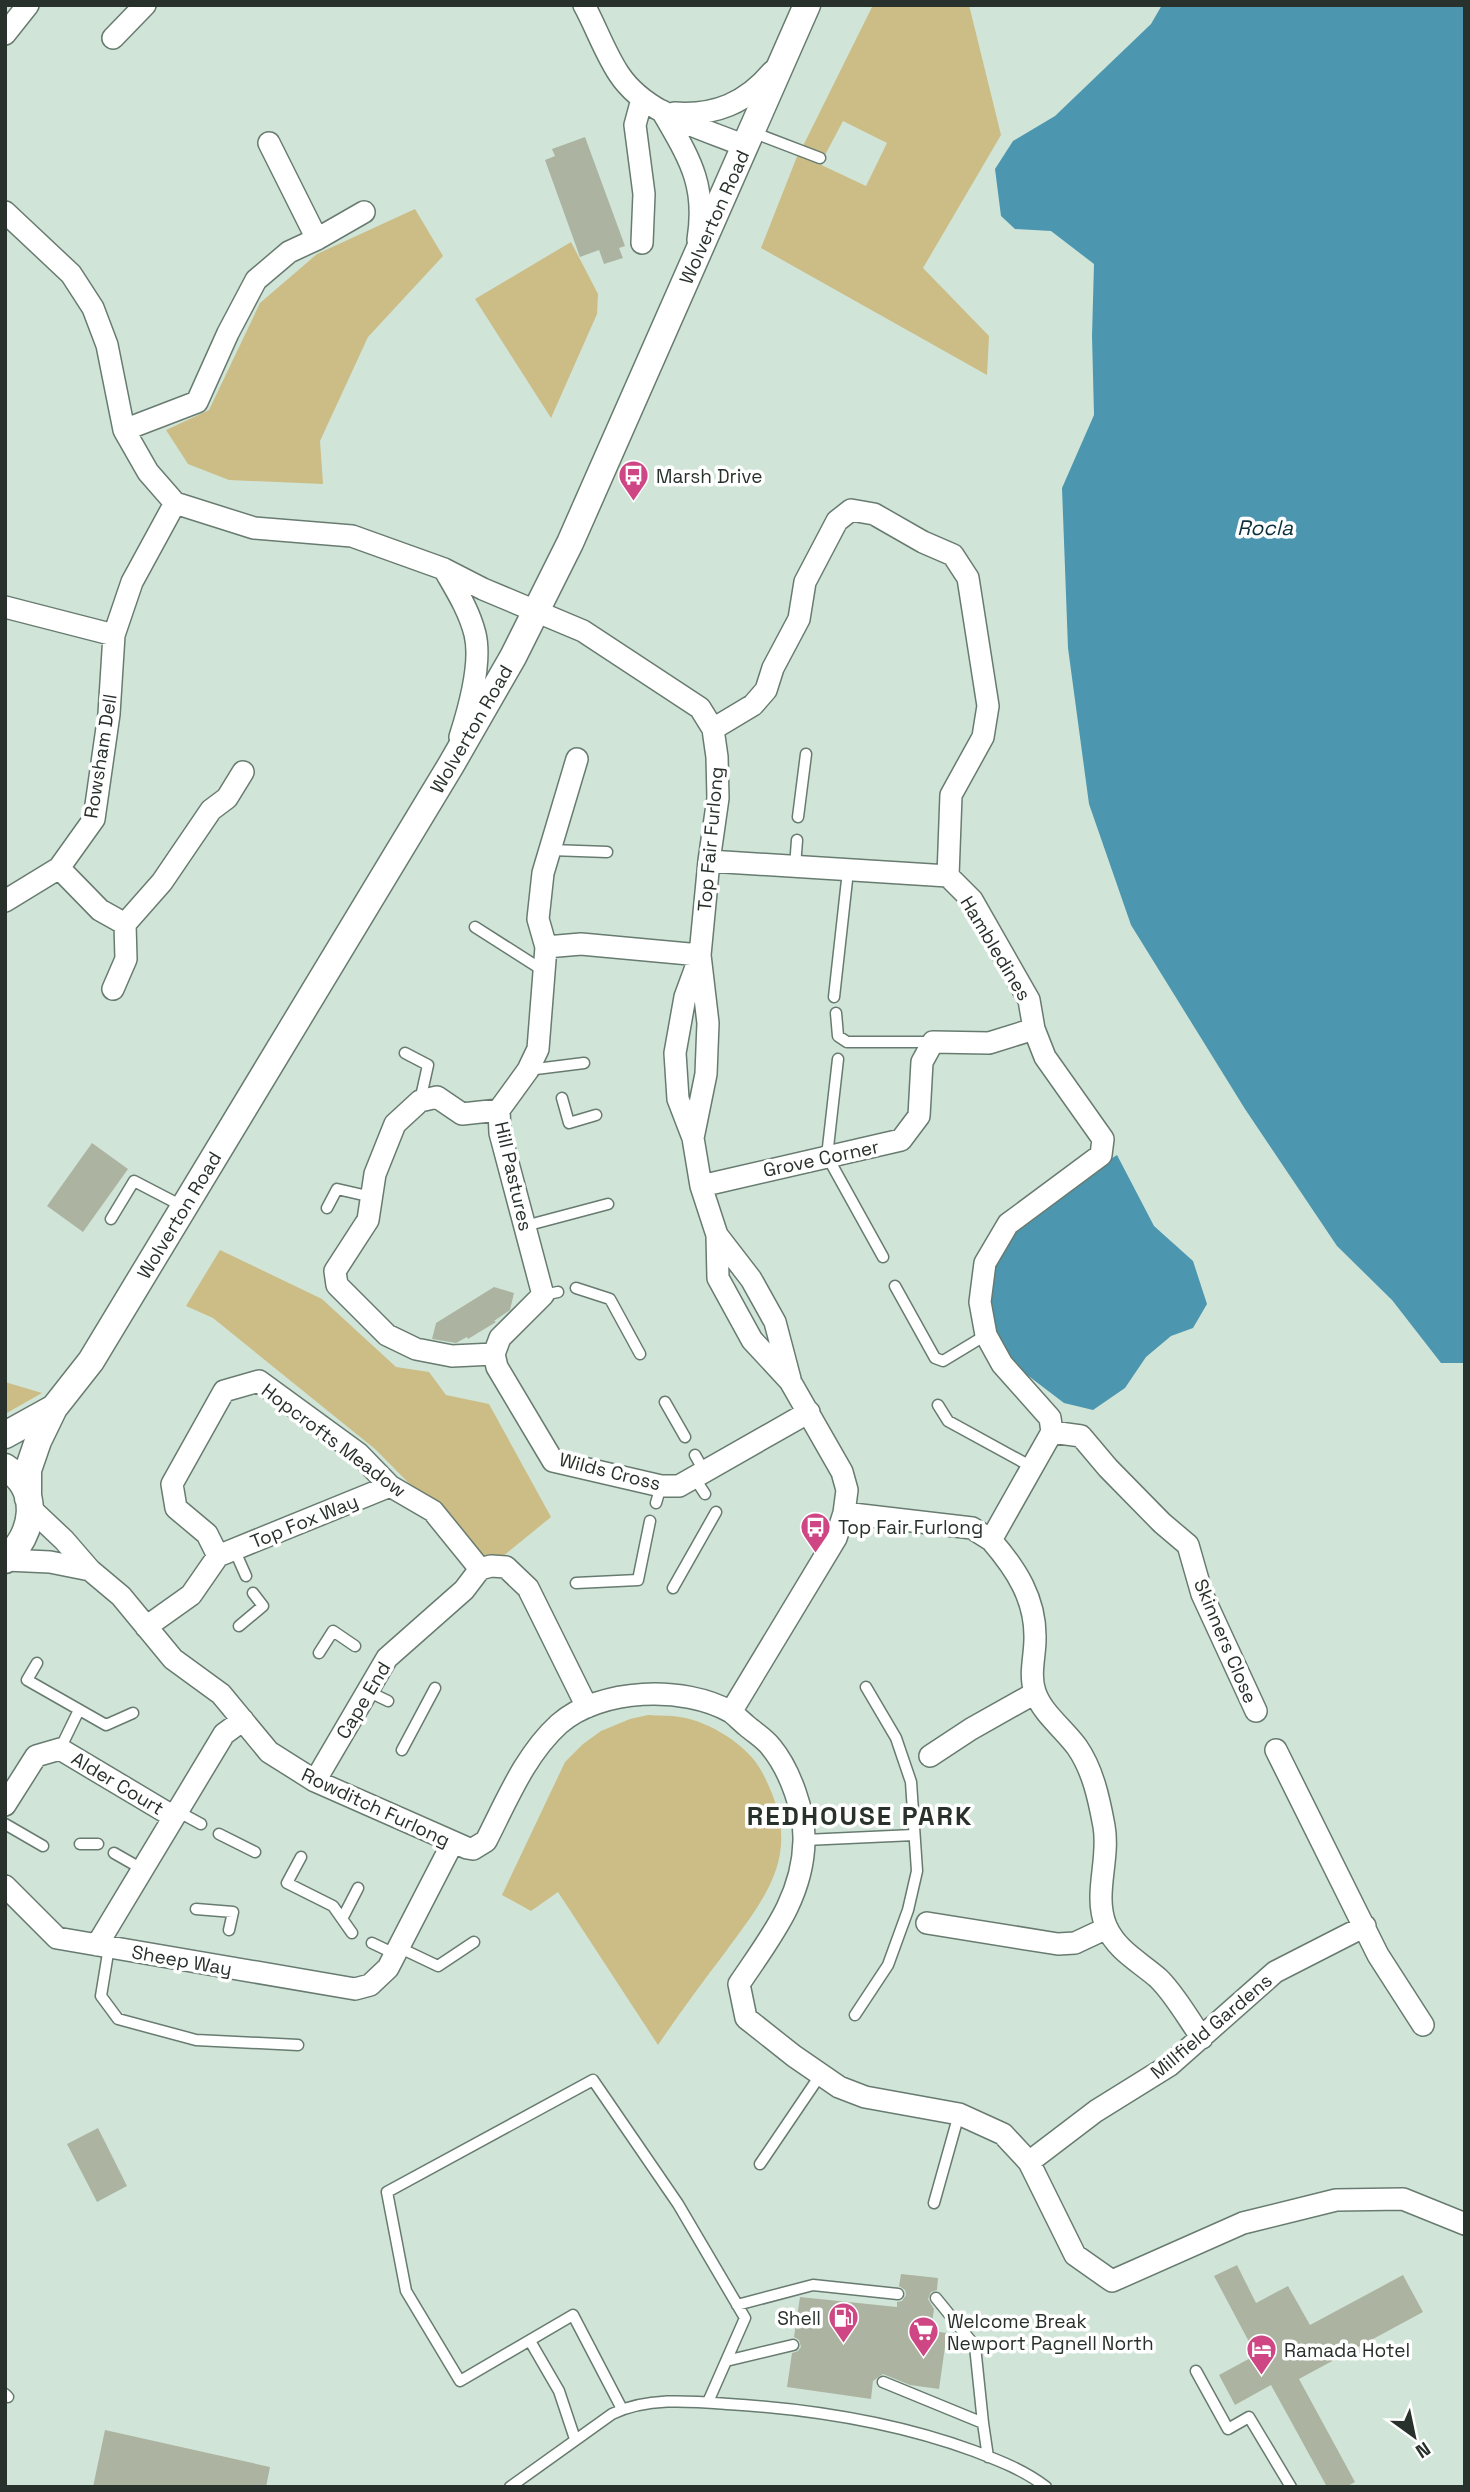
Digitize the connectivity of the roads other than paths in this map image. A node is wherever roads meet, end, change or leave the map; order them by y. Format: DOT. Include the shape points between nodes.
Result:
graph roads {
  1 [pos="28,5"];
  2 [pos="584,5"];
  3 [pos="807,5"];
  4 [pos="133,9"];
  5 [pos="5,34"];
  6 [pos="113,38"];
  7 [pos="782,61"];
  8 [pos="642,99"];
  9 [pos="662,111"];
  10 [pos="749,139"];
  11 [pos="270,143"];
  12 [pos="820,158"];
  13 [pos="5,212"];
  14 [pos="364,212"];
  15 [pos="317,239"];
  16 [pos="642,243"];
  17 [pos="693,265"];
  18 [pos="124,430"];
  19 [pos="175,503"];
  20 [pos="444,569"];
  21 [pos="5,607"];
  22 [pos="536,611"];
  23 [pos="114,635"];
  24 [pos="713,729"];
  25 [pos="806,754"];
  26 [pos="577,759"];
  27 [pos="451,765"];
  28 [pos="243,772"];
  29 [pos="798,817"];
  30 [pos="797,840"];
  31 [pos="551,850"];
  32 [pos="607,852"];
  33 [pos="709,861"];
  34 [pos="795,867"];
  35 [pos="59,868"];
  36 [pos="848,871"];
  37 [pos="948,876"];
  38 [pos="5,901"];
  39 [pos="125,924"];
  40 [pos="475,927"];
  41 [pos="546,947"];
  42 [pos="700,955"];
  43 [pos="544,971"];
  44 [pos="113,989"];
  45 [pos="834,997"];
  46 [pos="836,1013"];
  47 [pos="1034,1029"];
  48 [pos="933,1042"];
  49 [pos="405,1053"];
  50 [pos="838,1059"];
  51 [pos="584,1063"];
  52 [pos="528,1070"];
  53 [pos="562,1098"];
  54 [pos="420,1101"];
  55 [pos="499,1110"];
  56 [pos="596,1115"];
  57 [pos="693,1138"];
  58 [pos="827,1156"];
  59 [pos="701,1186"];
  60 [pos="372,1197"];
  61 [pos="608,1204"];
  62 [pos="184,1206"];
  63 [pos="327,1208"];
  64 [pos="111,1219"];
  65 [pos="525,1226"];
  66 [pos="883,1257"];
  67 [pos="895,1286"];
  68 [pos="576,1288"];
  69 [pos="986,1335"];
  70 [pos="494,1354"];
  71 [pos="640,1354"];
  72 [pos="665,1402"];
  73 [pos="938,1405"];
  74 [pos="54,1408"];
  75 [pos="809,1412"];
  76 [pos="1051,1425"];
  77 [pos="5,1435"];
  78 [pos="685,1437"];
  79 [pos="5,1467"];
  80 [pos="1032,1467"];
  81 [pos="390,1486"];
  82 [pos="29,1503"];
  83 [pos="716,1512"];
  84 [pos="844,1514"];
  85 [pos="650,1521"];
  86 [pos="991,1540"];
  87 [pos="226,1553"];
  88 [pos="6,1560"];
  89 [pos="480,1569"];
  90 [pos="90,1570"];
  91 [pos="246,1576"];
  92 [pos="576,1583"];
  93 [pos="673,1588"];
  94 [pos="253,1593"];
  95 [pos="239,1626"];
  96 [pos="146,1627"];
  97 [pos="355,1646"];
  98 [pos="319,1653"];
  99 [pos="37,1663"];
  100 [pos="866,1687"];
  101 [pos="435,1688"];
  102 [pos="367,1691"];
  103 [pos="1035,1693"];
  104 [pos="388,1701"];
  105 [pos="587,1707"];
  106 [pos="79,1710"];
  107 [pos="1256,1711"];
  108 [pos="731,1712"];
  109 [pos="134,1713"];
  110 [pos="243,1720"];
  111 [pos="60,1749"];
  112 [pos="402,1750"];
  113 [pos="1276,1750"];
  114 [pos="930,1756"];
  115 [pos="315,1781"];
  116 [pos="5,1805"];
  117 [pos="175,1814"];
  118 [pos="5,1824"];
  119 [pos="201,1824"];
  120 [pos="219,1834"];
  121 [pos="914,1835"];
  122 [pos="805,1840"];
  123 [pos="453,1842"];
  124 [pos="80,1844"];
  125 [pos="98,1844"];
  126 [pos="44,1846"];
  127 [pos="255,1852"];
  128 [pos="114,1853"];
  129 [pos="301,1857"];
  130 [pos="142,1869"];
  131 [pos="5,1886"];
  132 [pos="358,1888"];
  133 [pos="195,1909"];
  134 [pos="342,1919"];
  135 [pos="927,1923"];
  136 [pos="1365,1926"];
  137 [pos="1107,1928"];
  138 [pos="229,1930"];
  139 [pos="352,1933"];
  140 [pos="474,1942"];
  141 [pos="372,1943"];
  142 [pos="103,1946"];
  143 [pos="397,1951"];
  144 [pos="855,2015"];
  145 [pos="1423,2025"];
  146 [pos="1202,2038"];
  147 [pos="298,2045"];
  148 [pos="821,2074"];
  149 [pos="959,2114"];
  150 [pos="1029,2162"];
  151 [pos="760,2164"];
  152 [pos="934,2203"];
  153 [pos="1465,2224"];
  154 [pos="898,2294"];
  155 [pos="936,2298"];
  156 [pos="737,2305"];
  157 [pos="530,2341"];
  158 [pos="793,2345"];
  159 [pos="726,2361"];
  160 [pos="1196,2371"];
  161 [pos="883,2382"];
  162 [pos="708,2403"];
  163 [pos="622,2409"];
  164 [pos="983,2423"];
  165 [pos="575,2439"];
  166 [pos="988,2457"];
  167 [pos="510,2487"];
  168 [pos="1046,2487"];
  169 [pos="1291,2487"];
  1 -- 5 [label="street"];
  2 -- 8 [label="street" via="619,74"];
  3 -- 7 [label="street, Wolverton Road"];
  4 -- 6 [label="street"];
  7 -- 9 [label="street" via="756,92 728,106 695,114"];
  7 -- 10 [label="street, Wolverton Road"];
  8 -- 9 [label="street"];
  8 -- 16 [label="street" via="635,125 644,194"];
  9 -- 10 [label="street"];
  9 -- 17 [label="street" via="696,175 701,194"];
  10 -- 12 [label="lane"];
  10 -- 17 [label="street, Wolverton Road"];
  11 -- 15 [label="street"];
  13 -- 18 [label="street" via="71,274 93,308 107,345"];
  14 -- 15 [label="street"];
  15 -- 18 [label="street" via="289,252 256,280 197,402"];
  17 -- 22 [label="street, Wolverton Road"];
  18 -- 19 [label="street" via="148,472"];
  19 -- 20 [label="street" via="254,528 352,536"];
  19 -- 23 [label="street, Rowsham Dell" via="132,582"];
  20 -- 22 [label="street"];
  20 -- 27 [label="street" via="464,603 476,637 472,694"];
  21 -- 23 [label="street"];
  22 -- 24 [label="street" via="583,631 700,708"];
  22 -- 27 [label="street, Wolverton Road"];
  23 -- 35 [label="street, Rowsham Dell" via="109,714 94,819"];
  24 -- 33 [label="street, Top Fair Furlong" via="718,798"];
  24 -- 37 [label="street" via="753,705 766,690 799,619 805,582 837,521 851,510 874,514 953,555 968,578 988,706 983,737 951,795"];
  25 -- 29 [label="lane"];
  26 -- 31 [label="street, Hill Pastures"];
  27 -- 62 [label="street, Wolverton Road"];
  28 -- 39 [label="street"];
  30 -- 34 [label="lane"];
  31 -- 32 [label="lane"];
  31 -- 41 [label="street, Hill Pastures" via="543,873 538,919"];
  33 -- 34 [label="street, Hambledines"];
  33 -- 42 [label="street, Top Fair Furlong"];
  34 -- 36 [label="street, Hambledines"];
  35 -- 38 [label="street, Rowsham Dell"];
  35 -- 39 [label="street" via="100,910"];
  36 -- 37 [label="street, Hambledines"];
  36 -- 45 [label="lane"];
  37 -- 47 [label="street, Hambledines" via="972,900 1029,1000"];
  39 -- 44 [label="street" via="126,959"];
  40 -- 43 [label="lane"];
  41 -- 42 [label="street" via="581,944"];
  41 -- 43 [label="street, Hill Pastures"];
  42 -- 57 [label="street, Top Fair Furlong" via="708,1023 706,1074"];
  42 -- 57 [label="street, Top Fair Furlong" via="685,997 675,1053 678,1099"];
  43 -- 52 [label="street, Hill Pastures" via="538,1049"];
  46 -- 48 [label="lane" via="838,1036 848,1042"];
  47 -- 48 [label="street" via="989,1043"];
  47 -- 69 [label="street, Hambledines" via="1045,1058 1103,1139 1101,1155 1007,1224 985,1263 980,1302"];
  48 -- 58 [label="street, Grove Corner" via="922,1062 919,1116 901,1140"];
  49 -- 54 [label="lane" via="428,1065"];
  50 -- 58 [label="lane"];
  51 -- 52 [label="lane" via="556,1072"];
  52 -- 55 [label="street, Hill Pastures"];
  53 -- 56 [label="lane" via="569,1123"];
  54 -- 55 [label="street" via="438,1097 462,1114"];
  54 -- 60 [label="street" via="395,1124 375,1174"];
  55 -- 65 [label="street, Hill Pastures" via="500,1133"];
  57 -- 59 [label="street, Top Fair Furlong"];
  58 -- 59 [label="street, Grove Corner"];
  58 -- 66 [label="lane"];
  59 -- 75 [label="street, Top Fair Furlong" via="716,1235 719,1278 752,1340 790,1381"];
  60 -- 63 [label="lane" via="337,1189"];
  60 -- 70 [label="street" via="368,1220 335,1270 337,1285 387,1335 416,1349 452,1356"];
  61 -- 65 [label="lane"];
  62 -- 64 [label="lane" via="134,1181"];
  62 -- 74 [label="street, Wolverton Road" via="91,1361"];
  65 -- 70 [label="street, Hill Pastures" via="550,1293 500,1338"];
  67 -- 69 [label="lane" via="935,1358 943,1361"];
  68 -- 71 [label="lane" via="610,1299"];
  69 -- 76 [label="street, Hambledines" via="1002,1364"];
  70 -- 75 [label="street, Wilds Cross" via="497,1367 553,1461 658,1494"];
  72 -- 78 [label="lane"];
  73 -- 80 [label="lane" via="948,1421"];
  74 -- 77 [label="street, Wolverton Road"];
  74 -- 82 [label="street, Wolverton Road" via="30,1459"];
  75 -- 84 [label="street, Top Fair Furlong" via="842,1472 847,1490"];
  76 -- 80 [label="street"];
  76 -- 107 [label="street, Skinners Close" via="1081,1436 1188,1545 1202,1594"];
  79 -- 82 [label="street" via="21,1483"];
  80 -- 86 [label="street"];
  81 -- 87 [label="street, Top Fox Way"];
  81 -- 87 [label="street, Hopcrofts Meadow" via="359,1454 259,1381 224,1391 172,1484 176,1508"];
  81 -- 89 [label="street, Hopcrofts Meadow" via="433,1511"];
  82 -- 88 [label="street, Wolverton Road" via="25,1537"];
  82 -- 90 [label="street, Rowditch Furlong"];
  83 -- 93 [label="lane"];
  84 -- 86 [label="street" via="972,1528"];
  84 -- 108 [label="street, Top Fair Furlong" via="836,1538"];
  85 -- 92 [label="lane" via="638,1580"];
  86 -- 103 [label="street" via="1014,1567 1030,1603"];
  87 -- 91 [label="lane"];
  87 -- 96 [label="street" via="191,1595"];
  88 -- 90 [label="street, Rowditch Furlong"];
  89 -- 102 [label="street, Cape End" via="464,1590 378,1661"];
  89 -- 105 [label="street" via="506,1567 528,1588"];
  90 -- 96 [label="street, Rowditch Furlong" via="121,1596"];
  94 -- 95 [label="lane" via="263,1606"];
  96 -- 110 [label="street, Rowditch Furlong" via="173,1660 221,1693"];
  97 -- 98 [label="lane" via="333,1631"];
  99 -- 106 [label="lane" via="27,1680"];
  100 -- 121 [label="lane" via="896,1738 911,1782"];
  101 -- 112 [label="lane" via="413,1714"];
  102 -- 104 [label="lane"];
  102 -- 115 [label="street, Cape End"];
  103 -- 114 [label="street"];
  103 -- 137 [label="street" via="1077,1748 1096,1786 1105,1831 1100,1905"];
  105 -- 108 [label="street, Rowditch Furlong" via="627,1695 664,1695 690,1696"];
  105 -- 123 [label="street, Rowditch Furlong" via="561,1723 532,1753 486,1841 473,1849"];
  106 -- 109 [label="lane" via="106,1725"];
  106 -- 111 [label="lane"];
  108 -- 122 [label="street, Rowditch Furlong" via="771,1747 796,1791"];
  110 -- 115 [label="street, Rowditch Furlong" via="270,1752"];
  110 -- 117 [label="street" via="224,1734"];
  111 -- 116 [label="street, Alder Court" via="36,1756 16,1780"];
  111 -- 117 [label="street, Alder Court"];
  113 -- 136 [label="street"];
  115 -- 123 [label="street, Rowditch Furlong"];
  117 -- 119 [label="lane"];
  117 -- 130 [label="street"];
  118 -- 126 [label="lane"];
  120 -- 127 [label="lane"];
  121 -- 122 [label="lane"];
  121 -- 144 [label="lane" via="917,1871 908,1910 888,1965"];
  122 -- 148 [label="street, Rowditch Furlong" via="797,1888 780,1924 739,1984 746,2018"];
  123 -- 143 [label="street, Sheep Way"];
  124 -- 125 [label="lane"];
  128 -- 130 [label="lane"];
  129 -- 134 [label="lane" via="287,1883 333,1906"];
  130 -- 142 [label="street"];
  131 -- 142 [label="street" via="57,1938"];
  132 -- 134 [label="lane"];
  133 -- 138 [label="lane" via="233,1912"];
  134 -- 139 [label="lane"];
  135 -- 137 [label="street" via="1058,1944 1075,1943"];
  136 -- 145 [label="street"];
  136 -- 146 [label="street, Millfield Gardens" via="1275,1972"];
  137 -- 146 [label="street" via="1128,1957 1159,1979"];
  140 -- 143 [label="lane" via="438,1966"];
  141 -- 143 [label="lane"];
  142 -- 143 [label="street, Sheep Way" via="222,1962 355,1989 370,1985 388,1968"];
  142 -- 147 [label="lane" via="101,1996 118,2019 195,2040"];
  146 -- 150 [label="street, Millfield Gardens"];
  148 -- 149 [label="street, Rowditch Furlong" via="865,2097"];
  148 -- 151 [label="lane"];
  149 -- 150 [label="street, Rowditch Furlong" via="1003,2134"];
  149 -- 152 [label="lane"];
  150 -- 153 [label="street, Rowditch Furlong" via="1074,2255 1112,2281 1242,2223 1336,2200 1403,2199"];
  154 -- 156 [label="lane" via="813,2285"];
  155 -- 164 [label="lane" via="975,2346"];
  156 -- 157 [label="lane" via="678,2204 593,2080 387,2192 406,2291 460,2381"];
  156 -- 159 [label="lane" via="745,2318"];
  157 -- 163 [label="lane" via="573,2315"];
  157 -- 165 [label="lane" via="559,2391"];
  158 -- 159 [label="lane"];
  159 -- 162 [label="lane"];
  160 -- 169 [label="lane" via="1228,2428 1249,2417"];
  161 -- 164 [label="lane"];
  162 -- 163 [label="lane" via="658,2402"];
  162 -- 166 [label="lane" via="851,2417 939,2438"];
  163 -- 165 [label="lane"];
  164 -- 166 [label="lane"];
  165 -- 167 [label="lane"];
  166 -- 168 [label="lane" via="1012,2465"];
}
